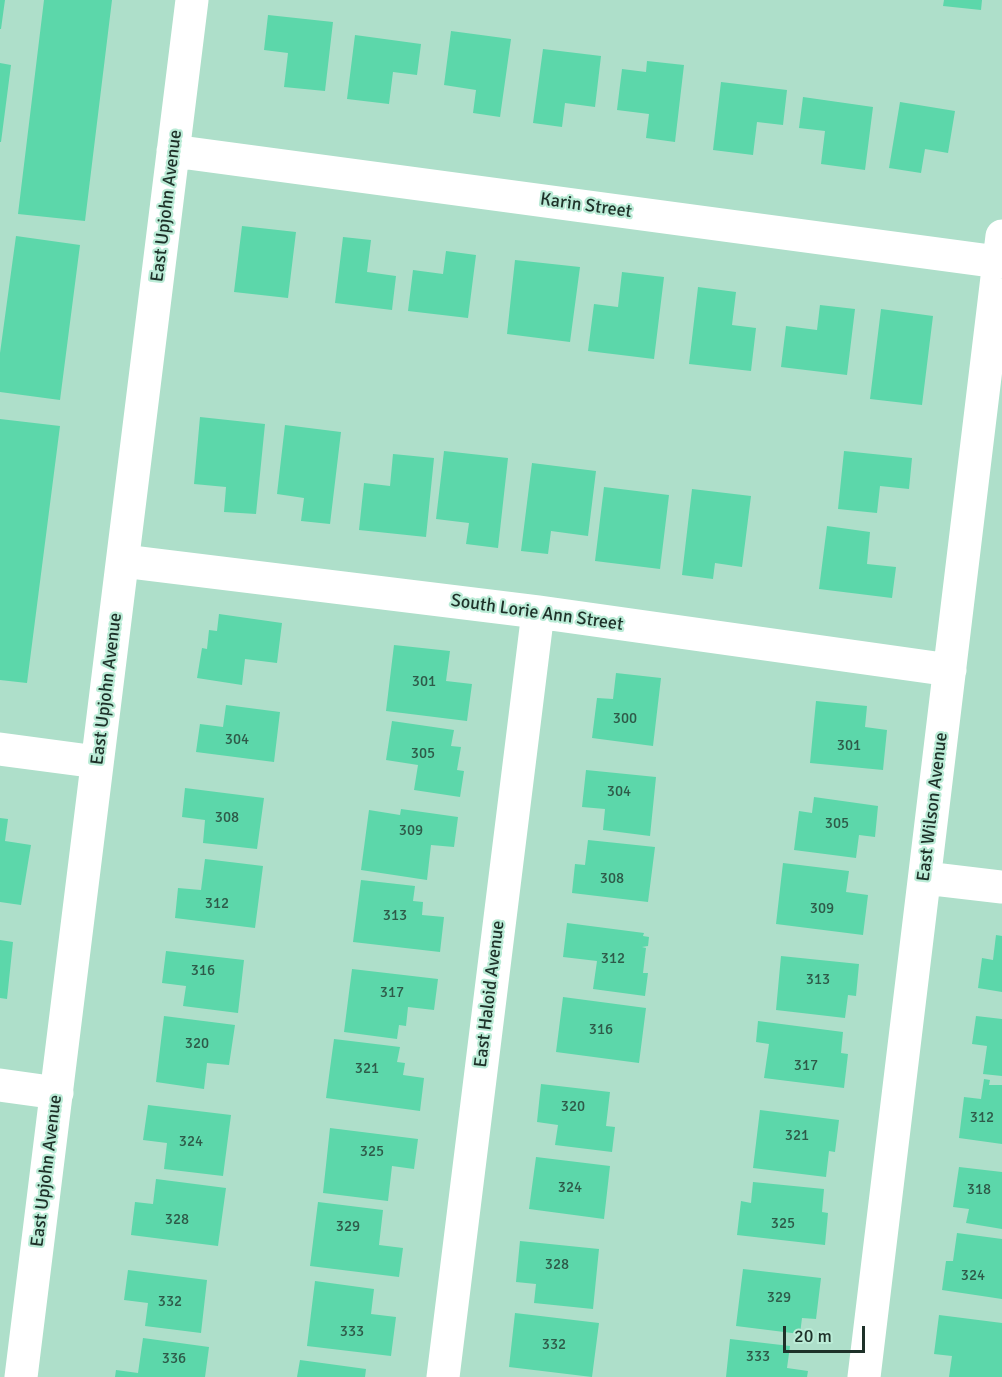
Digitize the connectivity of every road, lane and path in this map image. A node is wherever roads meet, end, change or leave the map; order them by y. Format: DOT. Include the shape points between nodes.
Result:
graph roads {
  1 [pos="192,0"];
  2 [pos="173,151"];
  3 [pos="1000,249"];
  4 [pos="989,464"];
  5 [pos="123,561"];
  6 [pos="538,612"];
  7 [pos="950,670"];
  8 [pos="0,749"];
  9 [pos="98,762"];
  10 [pos="925,878"];
  11 [pos="1002,887"];
  12 [pos="0,1085"];
  13 [pos="57,1093"];
  14 [pos="21,1377"];
  15 [pos="443,1377"];
  16 [pos="864,1377"];
  1 -- 2 [label="street, East Upjohn Avenue"];
  2 -- 3 [label="street, Karin Street"];
  2 -- 5 [label="street, East Upjohn Avenue"];
  3 -- 4 [label="street, East Wilson Avenue"];
  4 -- 7 [label="street, East Wilson Avenue"];
  5 -- 6 [label="street, South Lorie Ann Street"];
  5 -- 9 [label="street, East Upjohn Avenue"];
  6 -- 7 [label="street, South Lorie Ann Street"];
  6 -- 15 [label="street, East Haloid Avenue"];
  7 -- 10 [label="street, East Wilson Avenue"];
  8 -- 9 [label="street"];
  9 -- 13 [label="street, East Upjohn Avenue"];
  10 -- 11 [label="street"];
  10 -- 16 [label="street, East Wilson Avenue"];
  12 -- 13 [label="street"];
  13 -- 14 [label="street, East Upjohn Avenue"];
}
